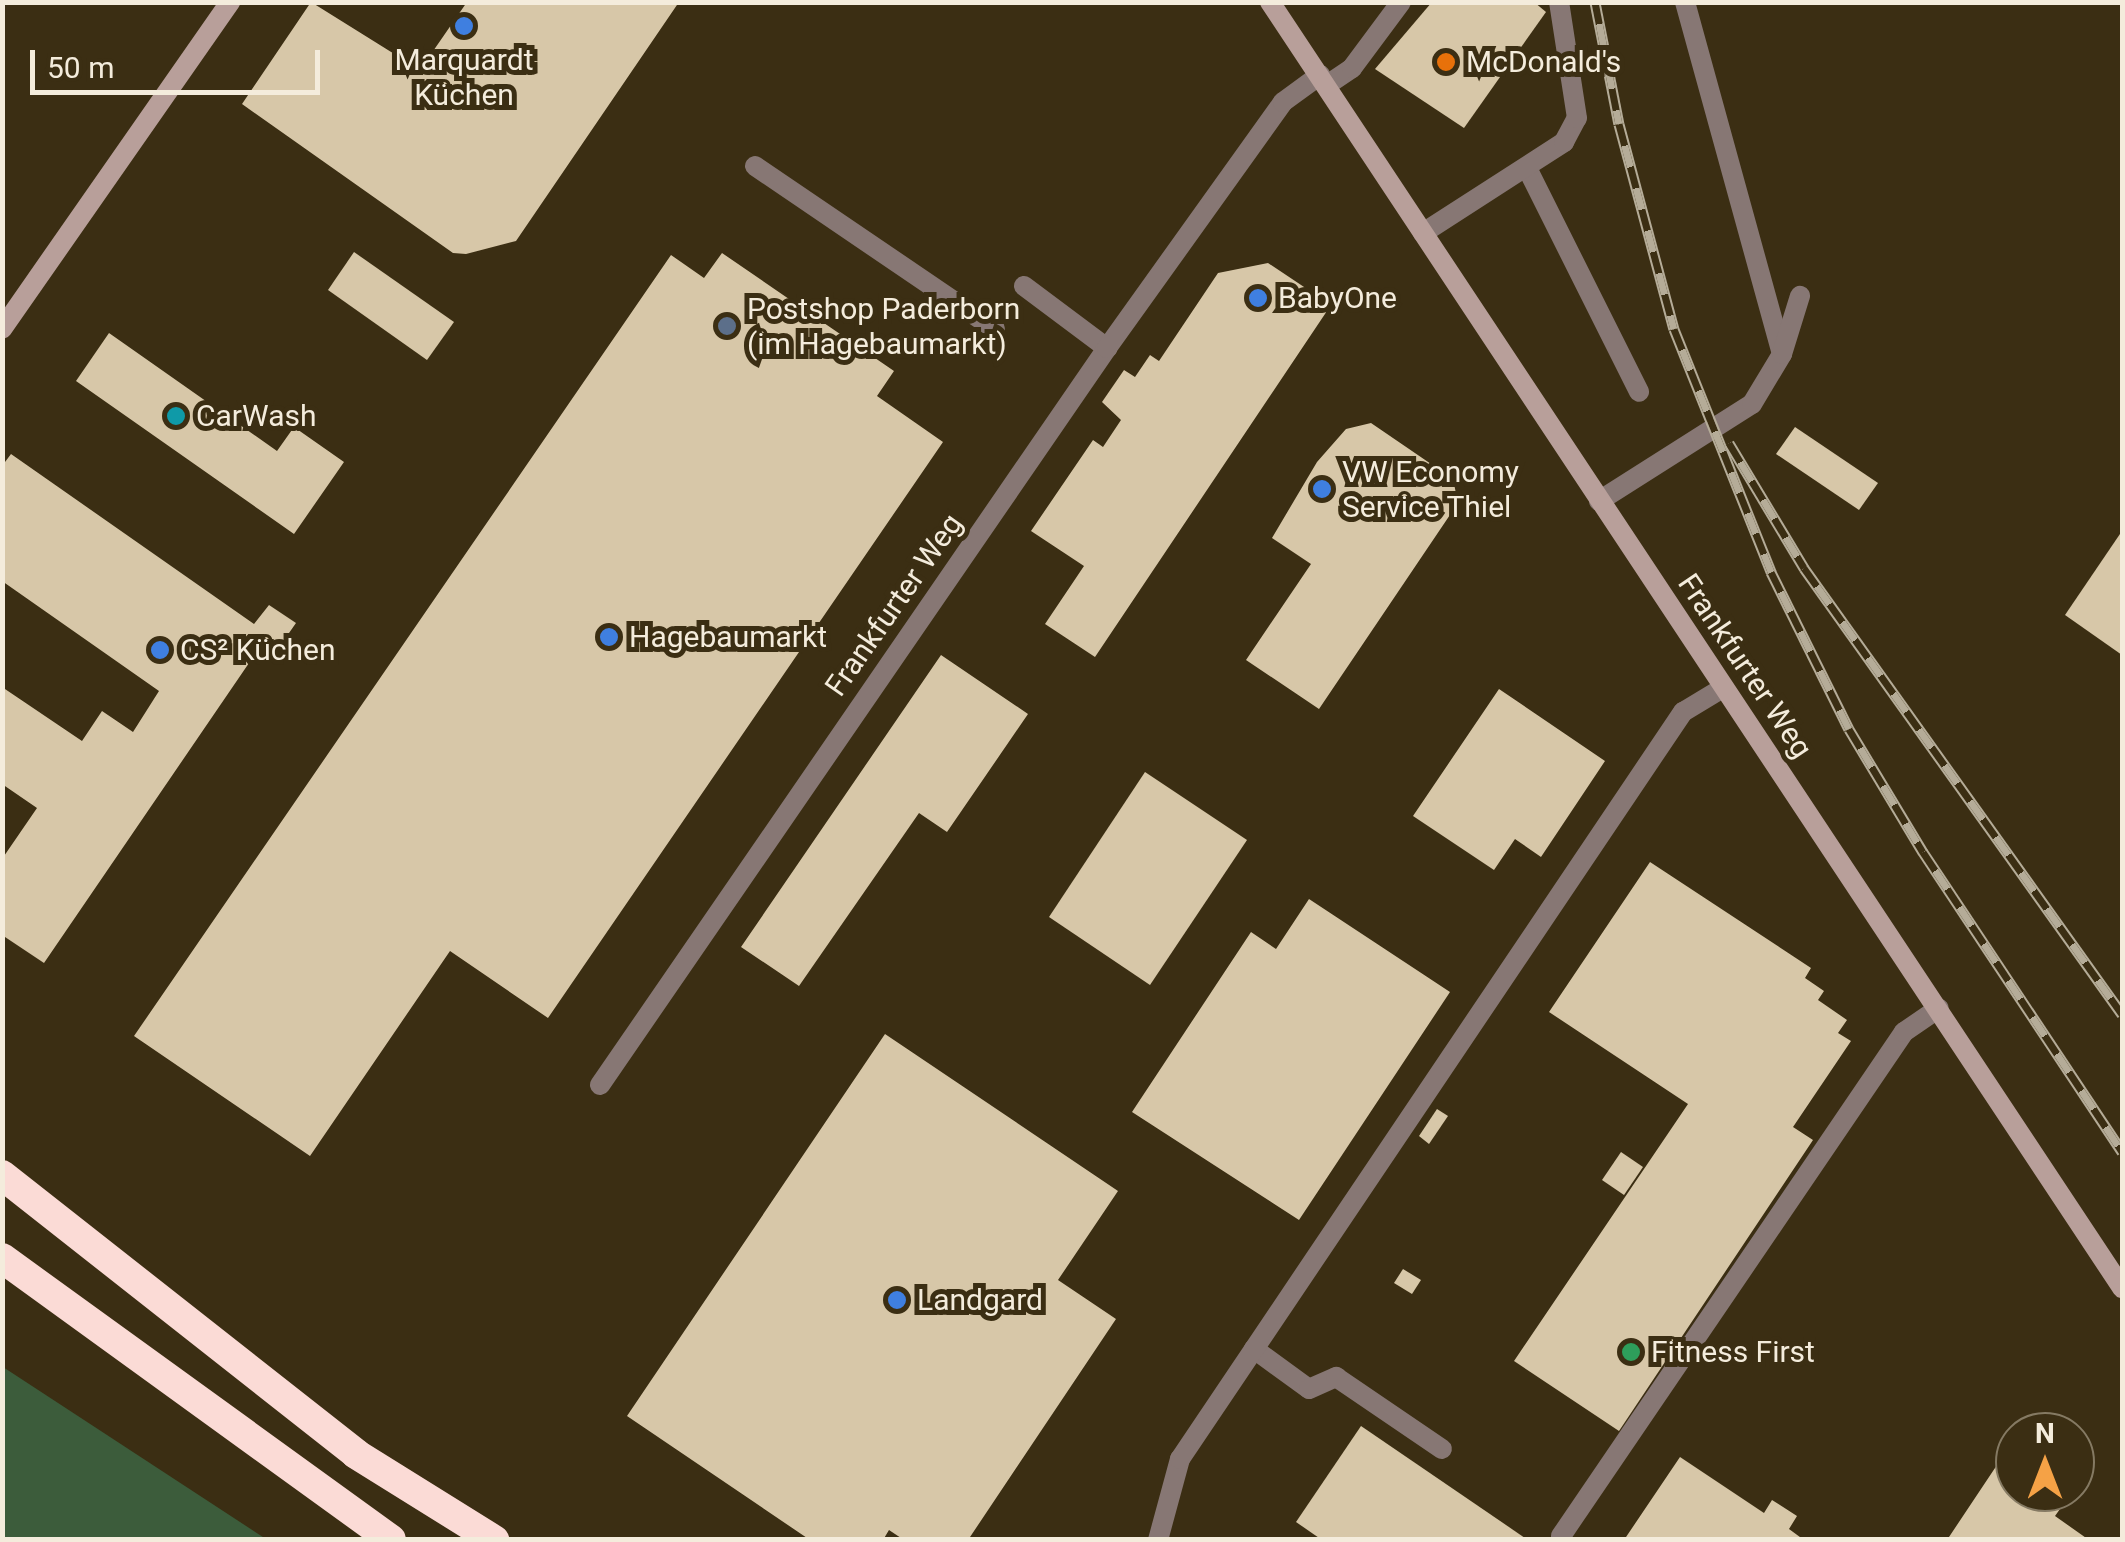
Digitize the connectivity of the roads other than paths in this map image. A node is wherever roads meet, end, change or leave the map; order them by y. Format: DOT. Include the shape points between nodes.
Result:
graph roads {
  1 [pos="230,2"];
  2 [pos="1270,2"];
  3 [pos="1402,2"];
  4 [pos="1560,2"];
  5 [pos="1685,2"];
  6 [pos="1323,80"];
  7 [pos="755,166"];
  8 [pos="1528,170"];
  9 [pos="1422,233"];
  10 [pos="1024,286"];
  11 [pos="1800,296"];
  12 [pos="2,329"];
  13 [pos="995,330"];
  14 [pos="1107,348"];
  15 [pos="1782,354"];
  16 [pos="1638,392"];
  17 [pos="1599,501"];
  18 [pos="1720,689"];
  19 [pos="1939,1008"];
  20 [pos="600,1085"];
  21 [pos="2,1175"];
  22 [pos="2,1258"];
  23 [pos="2122,1288"];
  24 [pos="1254,1349"];
  25 [pos="1442,1449"];
  26 [pos="1560,1536"];
  27 [pos="390,1540"];
  28 [pos="494,1540"];
  29 [pos="1158,1540"];
  1 -- 12 [label="main road"];
  2 -- 6 [label="main road, Frankfurter Weg"];
  3 -- 6 [label="lane" via="1352,68"];
  4 -- 8 [label="lane" via="1577,118 1564,142"];
  5 -- 15 [label="lane"];
  6 -- 9 [label="main road, Frankfurter Weg"];
  6 -- 14 [label="lane, Frankfurter Weg" via="1282,102"];
  7 -- 13 [label="lane"];
  8 -- 9 [label="lane"];
  8 -- 16 [label="lane"];
  9 -- 17 [label="main road, Frankfurter Weg"];
  10 -- 14 [label="lane"];
  11 -- 15 [label="lane"];
  14 -- 20 [label="lane, Frankfurter Weg"];
  15 -- 17 [label="lane" via="1752,404"];
  17 -- 18 [label="main road, Frankfurter Weg"];
  18 -- 19 [label="main road, Frankfurter Weg"];
  18 -- 24 [label="lane" via="1682,712"];
  19 -- 23 [label="main road, Frankfurter Weg"];
  19 -- 26 [label="lane" via="1904,1032"];
  21 -- 28 [label="highway" via="356,1454"];
  22 -- 27 [label="highway"];
  24 -- 25 [label="lane" via="1308,1389 1336,1378"];
  24 -- 29 [label="lane" via="1180,1458"];
}
